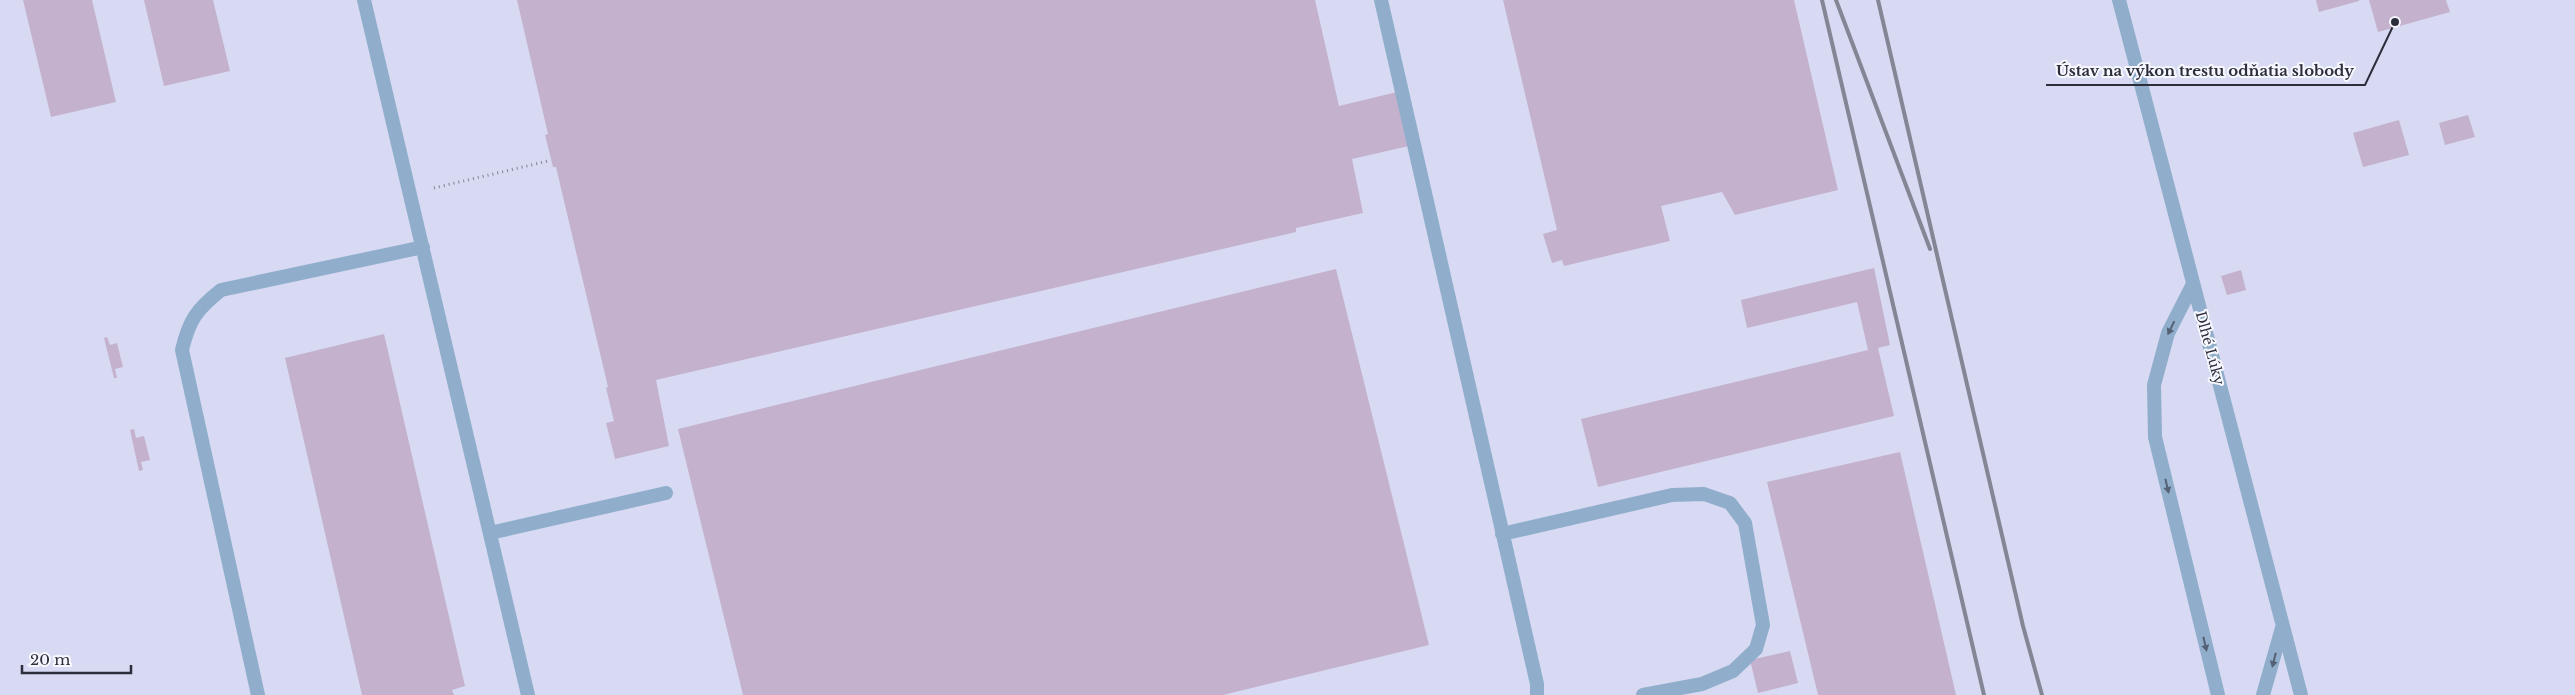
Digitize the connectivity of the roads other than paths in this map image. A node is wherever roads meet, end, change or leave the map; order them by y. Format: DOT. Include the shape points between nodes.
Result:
graph roads {
  1 [pos="364,0"];
  2 [pos="1381,0"];
  3 [pos="2119,0"];
  4 [pos="422,248"];
  5 [pos="2193,284"];
  6 [pos="666,493"];
  7 [pos="490,533"];
  8 [pos="1502,534"];
  9 [pos="2282,625"];
  10 [pos="258,695"];
  11 [pos="528,695"];
  12 [pos="1537,695"];
  13 [pos="1643,695"];
  14 [pos="2218,695"];
  15 [pos="2263,695"];
  16 [pos="2301,695"];
  1 -- 4 [label="lane"];
  2 -- 8 [label="lane"];
  3 -- 5 [label="lane, Dlhé Lúky"];
  4 -- 7 [label="lane"];
  4 -- 10 [label="lane" via="221,290 200,307 187,328 182,350"];
  5 -- 9 [label="lane, Dlhé Lúky"];
  5 -- 14 [label="lane, one-way" via="2168,333 2154,385 2156,437"];
  6 -- 7 [label="lane"];
  7 -- 11 [label="lane"];
  8 -- 12 [label="lane"];
  8 -- 13 [label="lane" via="1672,495 1704,494 1730,503 1745,524 1764,625 1756,649 1733,671 1702,684"];
  9 -- 15 [label="lane, one-way"];
  9 -- 16 [label="lane, Dlhé Lúky"];
}
